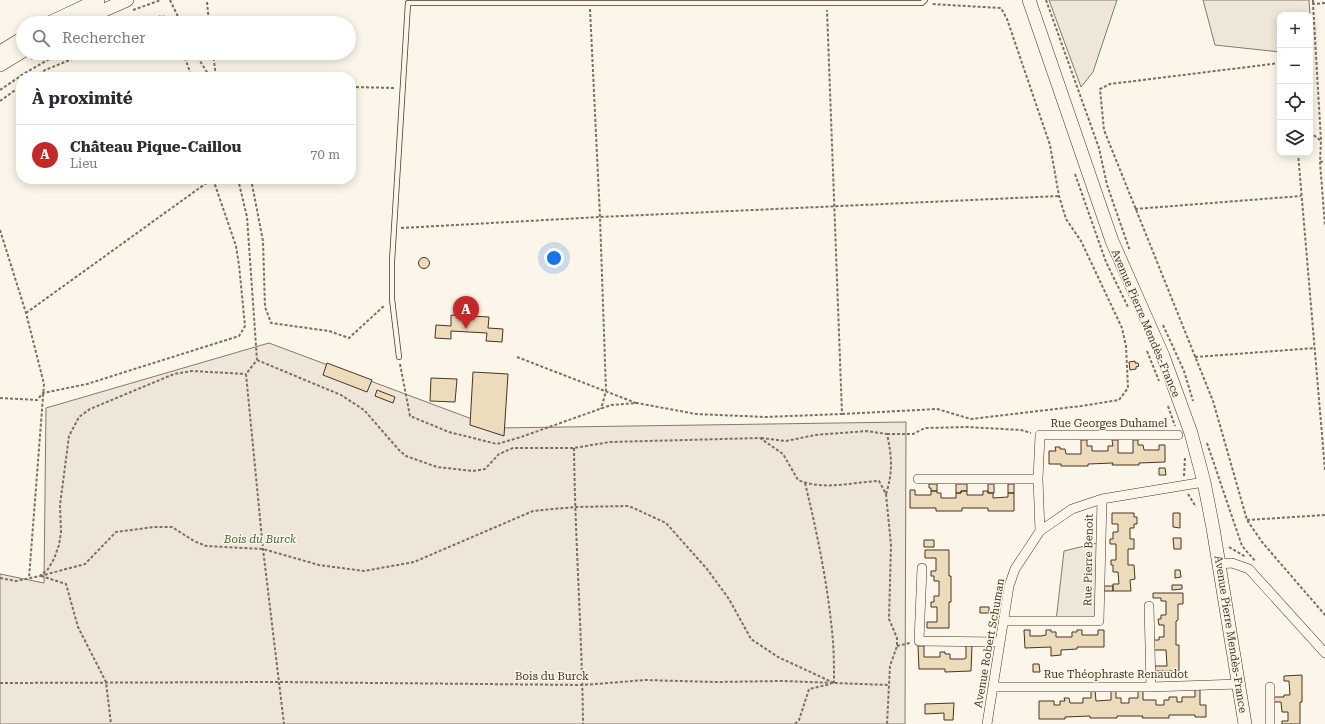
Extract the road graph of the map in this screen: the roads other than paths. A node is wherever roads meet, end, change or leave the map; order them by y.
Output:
1 (98, 0) edge
2 (127, 0) edge
3 (1030, 0) edge
4 (923, 2) edge
5 (64, 16) edge
6 (91, 16) edge
7 (16, 42) edge
8 (0, 52) edge
9 (16, 55) edge
10 (0, 65) edge
11 (399, 357) road end
12 (1178, 436) dead end
13 (918, 479) dead end
14 (1038, 479) junction
15 (1204, 482) junction
16 (1102, 499) junction
17 (1040, 531) junction
18 (1219, 564) junction
19 (922, 568) dead end
20 (1149, 606) dead end
21 (1003, 621) junction
22 (1000, 642) junction
23 (1325, 653) edge
24 (1239, 684) junction
25 (993, 687) junction
26 (1151, 687) junction
27 (1270, 687) dead end
28 (987, 724) edge
29 (1245, 724) edge
30 (1270, 724) edge

1 - 5 main road
2 - 6 main road
3 - 15 main road, Avenue Pierre Mendès-France
4 - 11 lane
7 - 8 main road
9 - 10 main road
12 - 14 street, Rue Georges Duhamel
13 - 14 street
14 - 17 street, Rue Georges Duhamel
15 - 16 street, Avenue Robert Schuman
15 - 18 main road, Avenue Pierre Mendès-France
16 - 17 street, Avenue Robert Schuman
16 - 21 street, Rue Pierre Benoit
17 - 21 street, Avenue Robert Schuman
18 - 23 street
18 - 24 main road, Avenue Pierre Mendès-France
19 - 22 street
20 - 26 street
21 - 22 street, Avenue Robert Schuman
22 - 25 street, Avenue Robert Schuman
24 - 26 street, Rue Théophraste Renaudot
24 - 29 main road, Avenue Pierre Mendès-France
25 - 26 street, Rue Théophraste Renaudot
25 - 28 street, Avenue Robert Schuman
27 - 30 street

